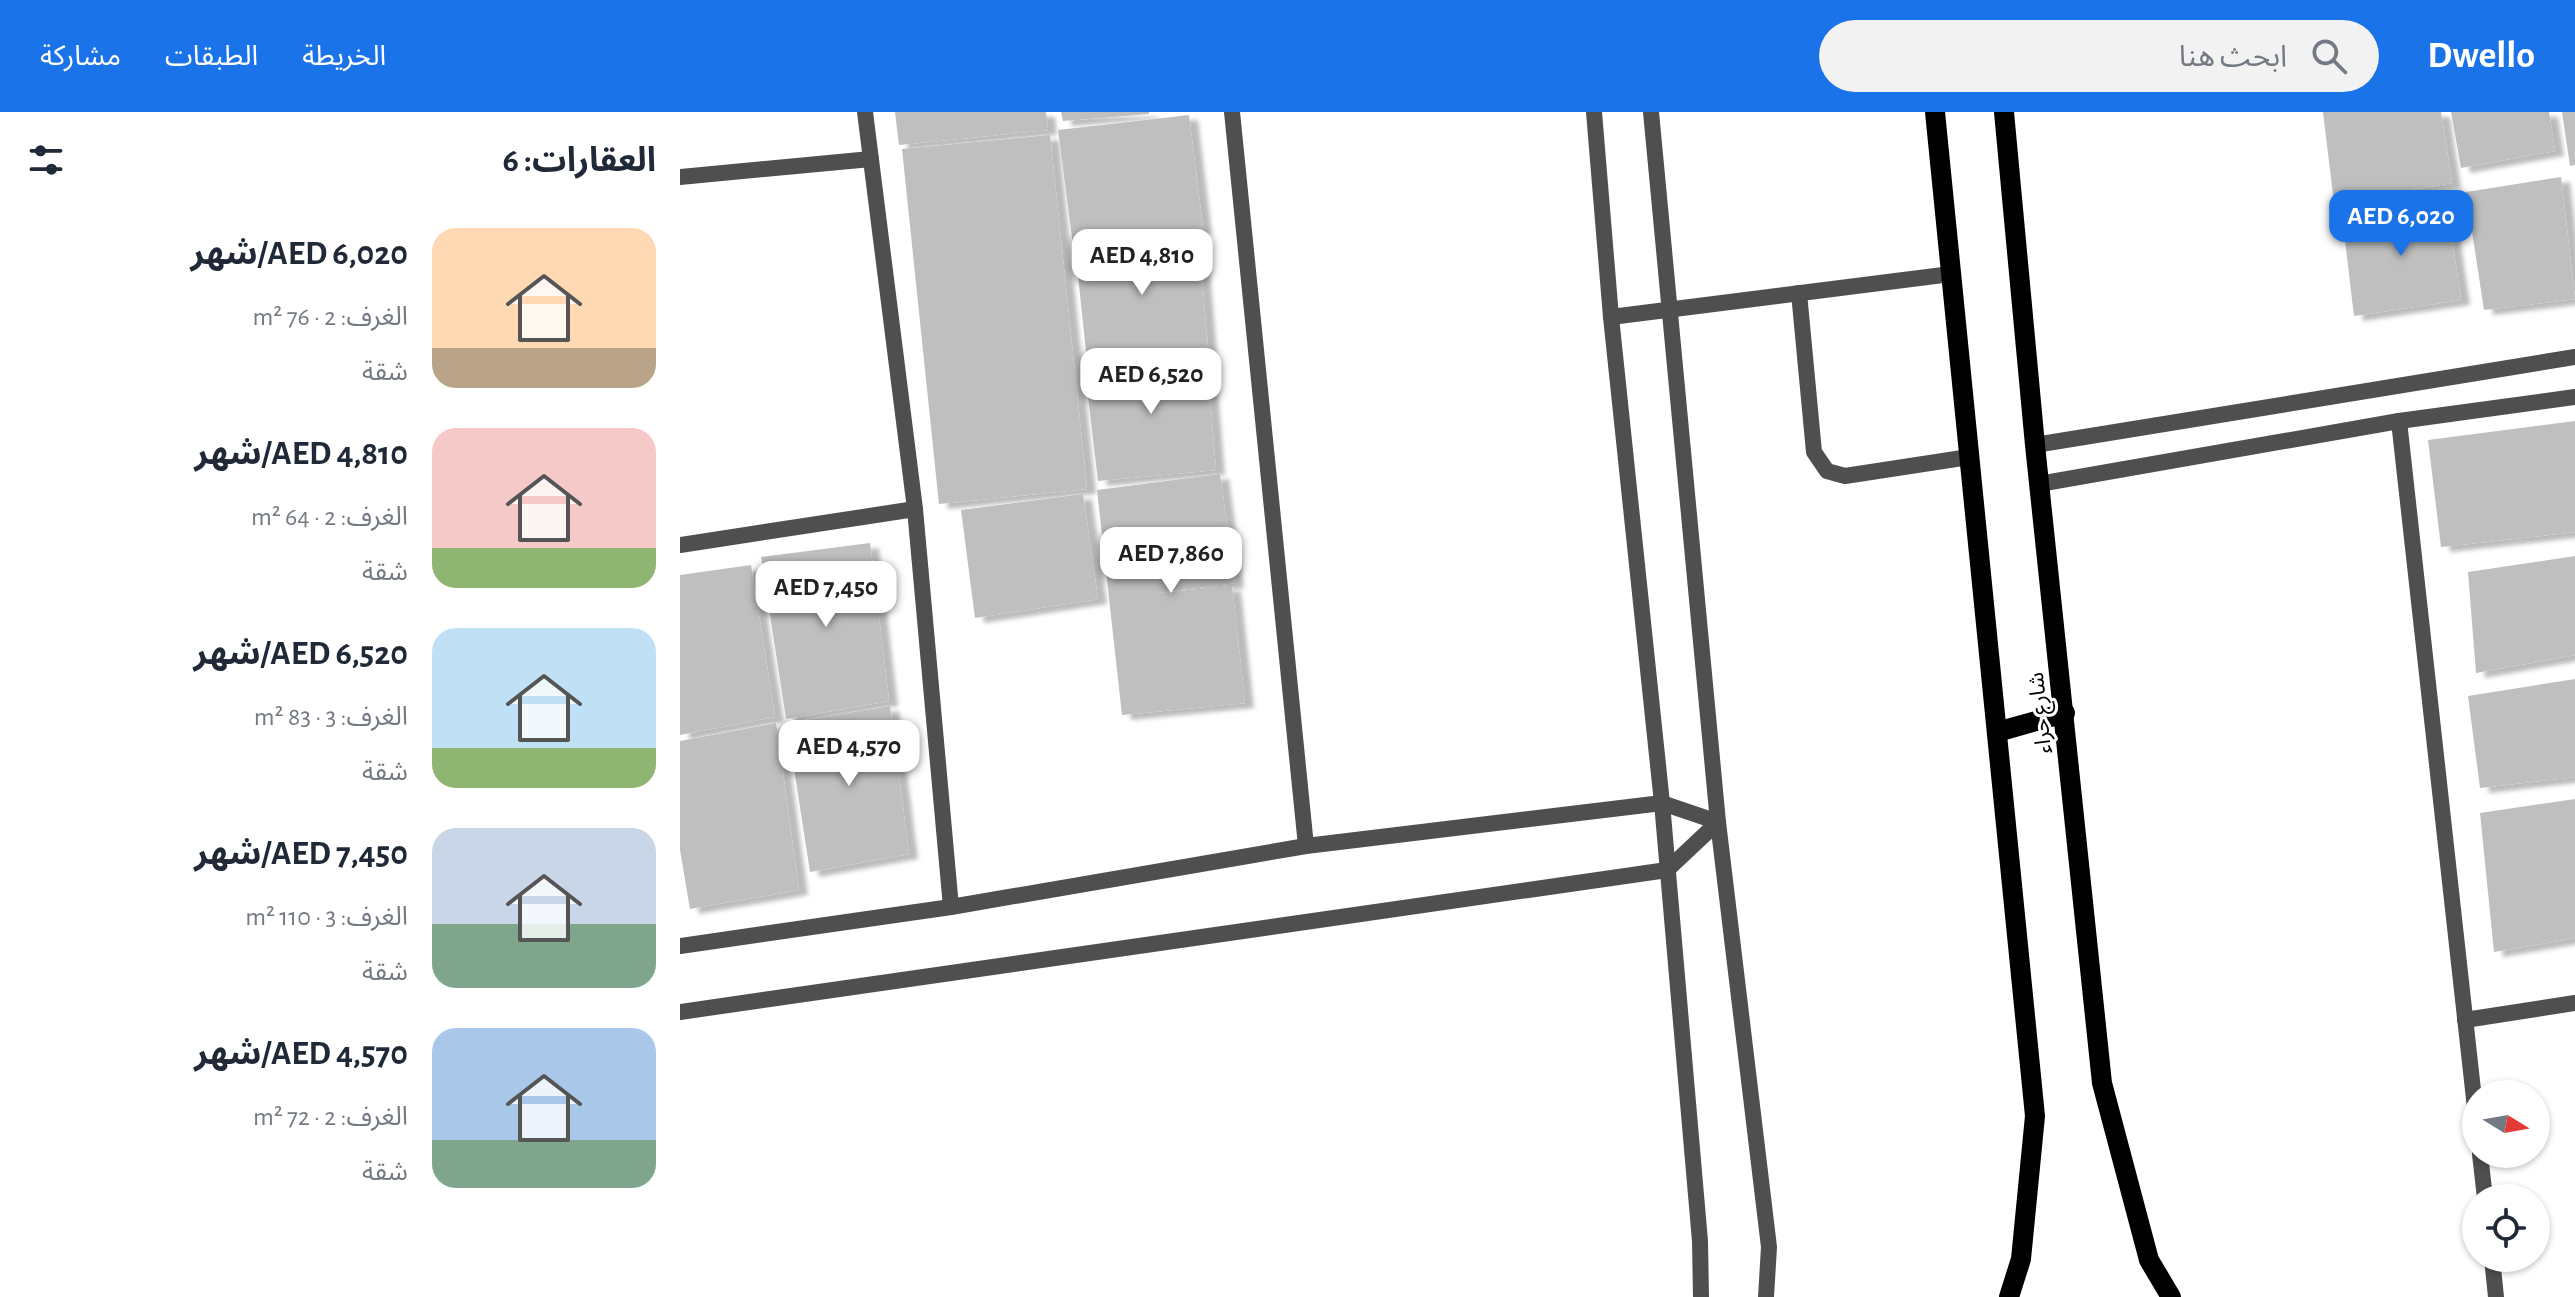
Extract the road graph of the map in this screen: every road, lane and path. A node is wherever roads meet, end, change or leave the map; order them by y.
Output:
1 (865, 112) edge
2 (1232, 112) edge
3 (1594, 112) edge
4 (1651, 112) edge
5 (1935, 112) edge
6 (2004, 112) edge
7 (871, 159) junction
8 (680, 177) edge
9 (1951, 274) junction
10 (1799, 293) junction
11 (1668, 310) junction
12 (1611, 317) junction
13 (2575, 357) edge
14 (2575, 397) edge
15 (2399, 421) junction
16 (2035, 445) junction
17 (1969, 457) junction
18 (2039, 484) junction
19 (915, 509) junction
20 (680, 545) edge
21 (2065, 713) junction
22 (1997, 732) junction
23 (1662, 803) junction
24 (1718, 822) junction
25 (1306, 846) junction
26 (1667, 870) junction
27 (951, 907) junction
28 (680, 946) edge
29 (2575, 1003) edge
30 (680, 1012) edge
31 (2465, 1020) junction
32 (2472, 1080) edge
33 (2493, 1272) edge
34 (1701, 1297) edge
35 (1766, 1297) edge
36 (2009, 1297) edge
37 (2171, 1297) edge
38 (2496, 1297) edge

1 - 7 street
2 - 25 street
3 - 12 street
4 - 11 street
5 - 9 main road, شارع حراء
6 - 16 main road, شارع حراء
7 - 8 street
7 - 19 street
9 - 10 street
9 - 17 main road, شارع حراء
10 - 11 street
10 - 17 street
11 - 12 street
11 - 24 street
12 - 23 street
13 - 16 street
14 - 15 street
15 - 18 street
15 - 31 street
16 - 18 main road, شارع حراء
17 - 22 main road, شارع حراء
18 - 21 main road, شارع حراء
19 - 20 street
19 - 27 street
21 - 22 main road
21 - 37 main road, شارع حراء
22 - 36 main road, شارع حراء
23 - 24 street
23 - 25 street
23 - 26 street
24 - 26 street
24 - 35 street
25 - 27 street
26 - 30 street
26 - 34 street
27 - 28 street
29 - 31 street
31 - 32 street
33 - 38 street

